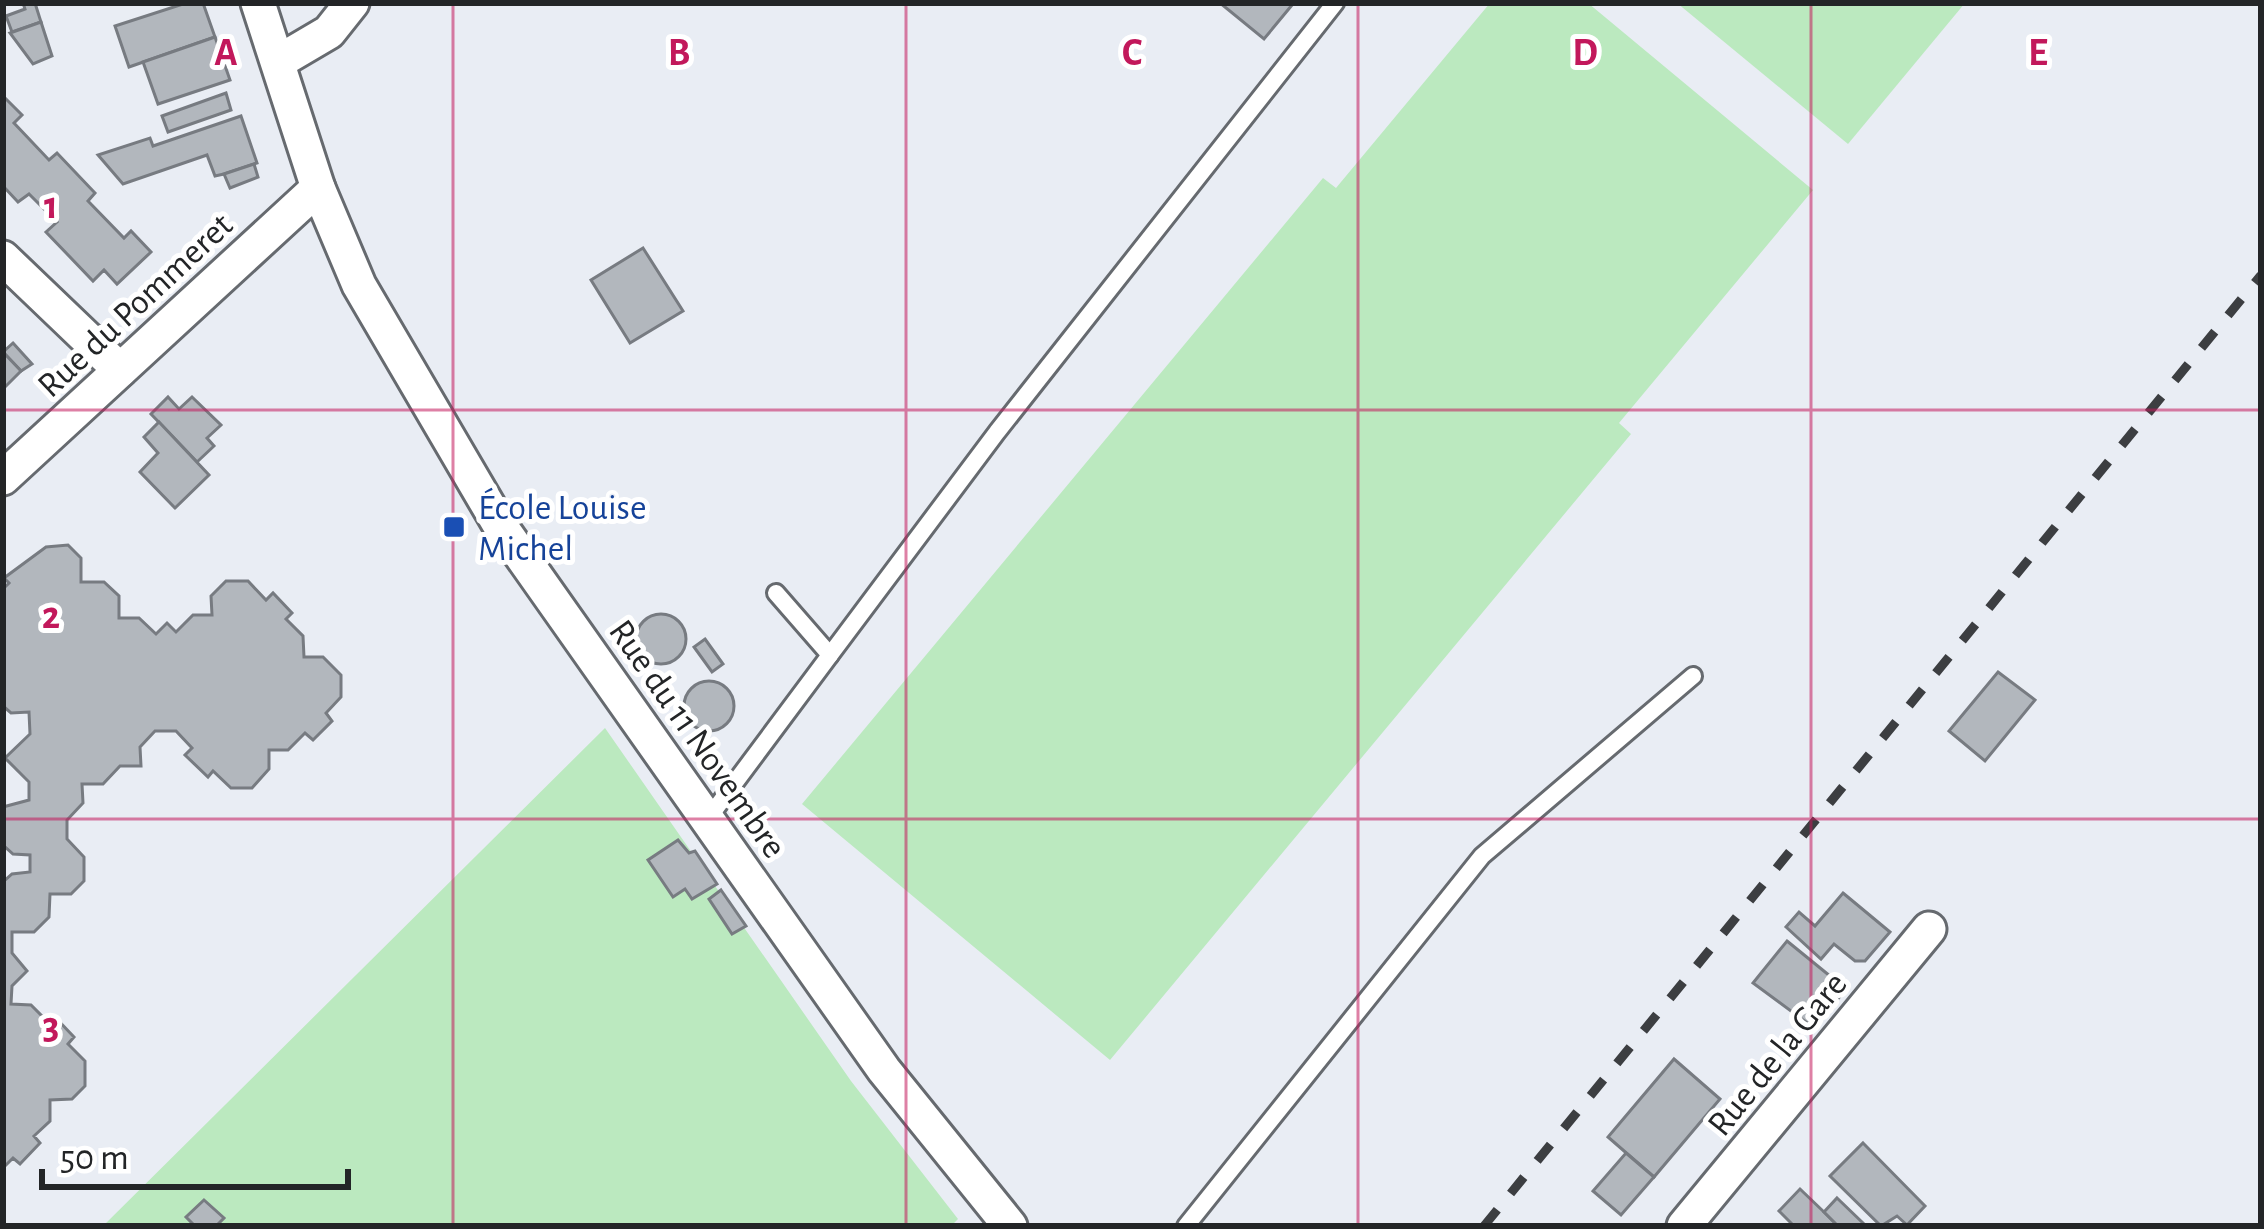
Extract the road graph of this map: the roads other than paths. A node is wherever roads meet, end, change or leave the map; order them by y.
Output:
1 (258, 3) edge
2 (352, 3) edge
3 (1335, 3) edge
4 (278, 62) junction
5 (318, 188) junction
6 (3, 258) edge
7 (120, 370) junction
8 (3, 478) edge
9 (776, 593) dead end
10 (830, 655) junction
11 (1693, 676) dead end
12 (707, 820) junction
13 (1929, 929) dead end
14 (998, 1222) edge
15 (1186, 1226) edge
16 (1684, 1226) edge

1 - 4 street, Rue du 11 Novembre
2 - 4 street
3 - 10 lane
4 - 5 street, Rue du 11 Novembre
5 - 7 street, Rue du Pommeret
5 - 12 street, Rue du 11 Novembre
6 - 7 street
7 - 8 street, Rue du Pommeret
9 - 10 lane
10 - 12 lane
11 - 15 lane
12 - 14 street, Rue du 11 Novembre
13 - 16 street, Rue de la Gare

